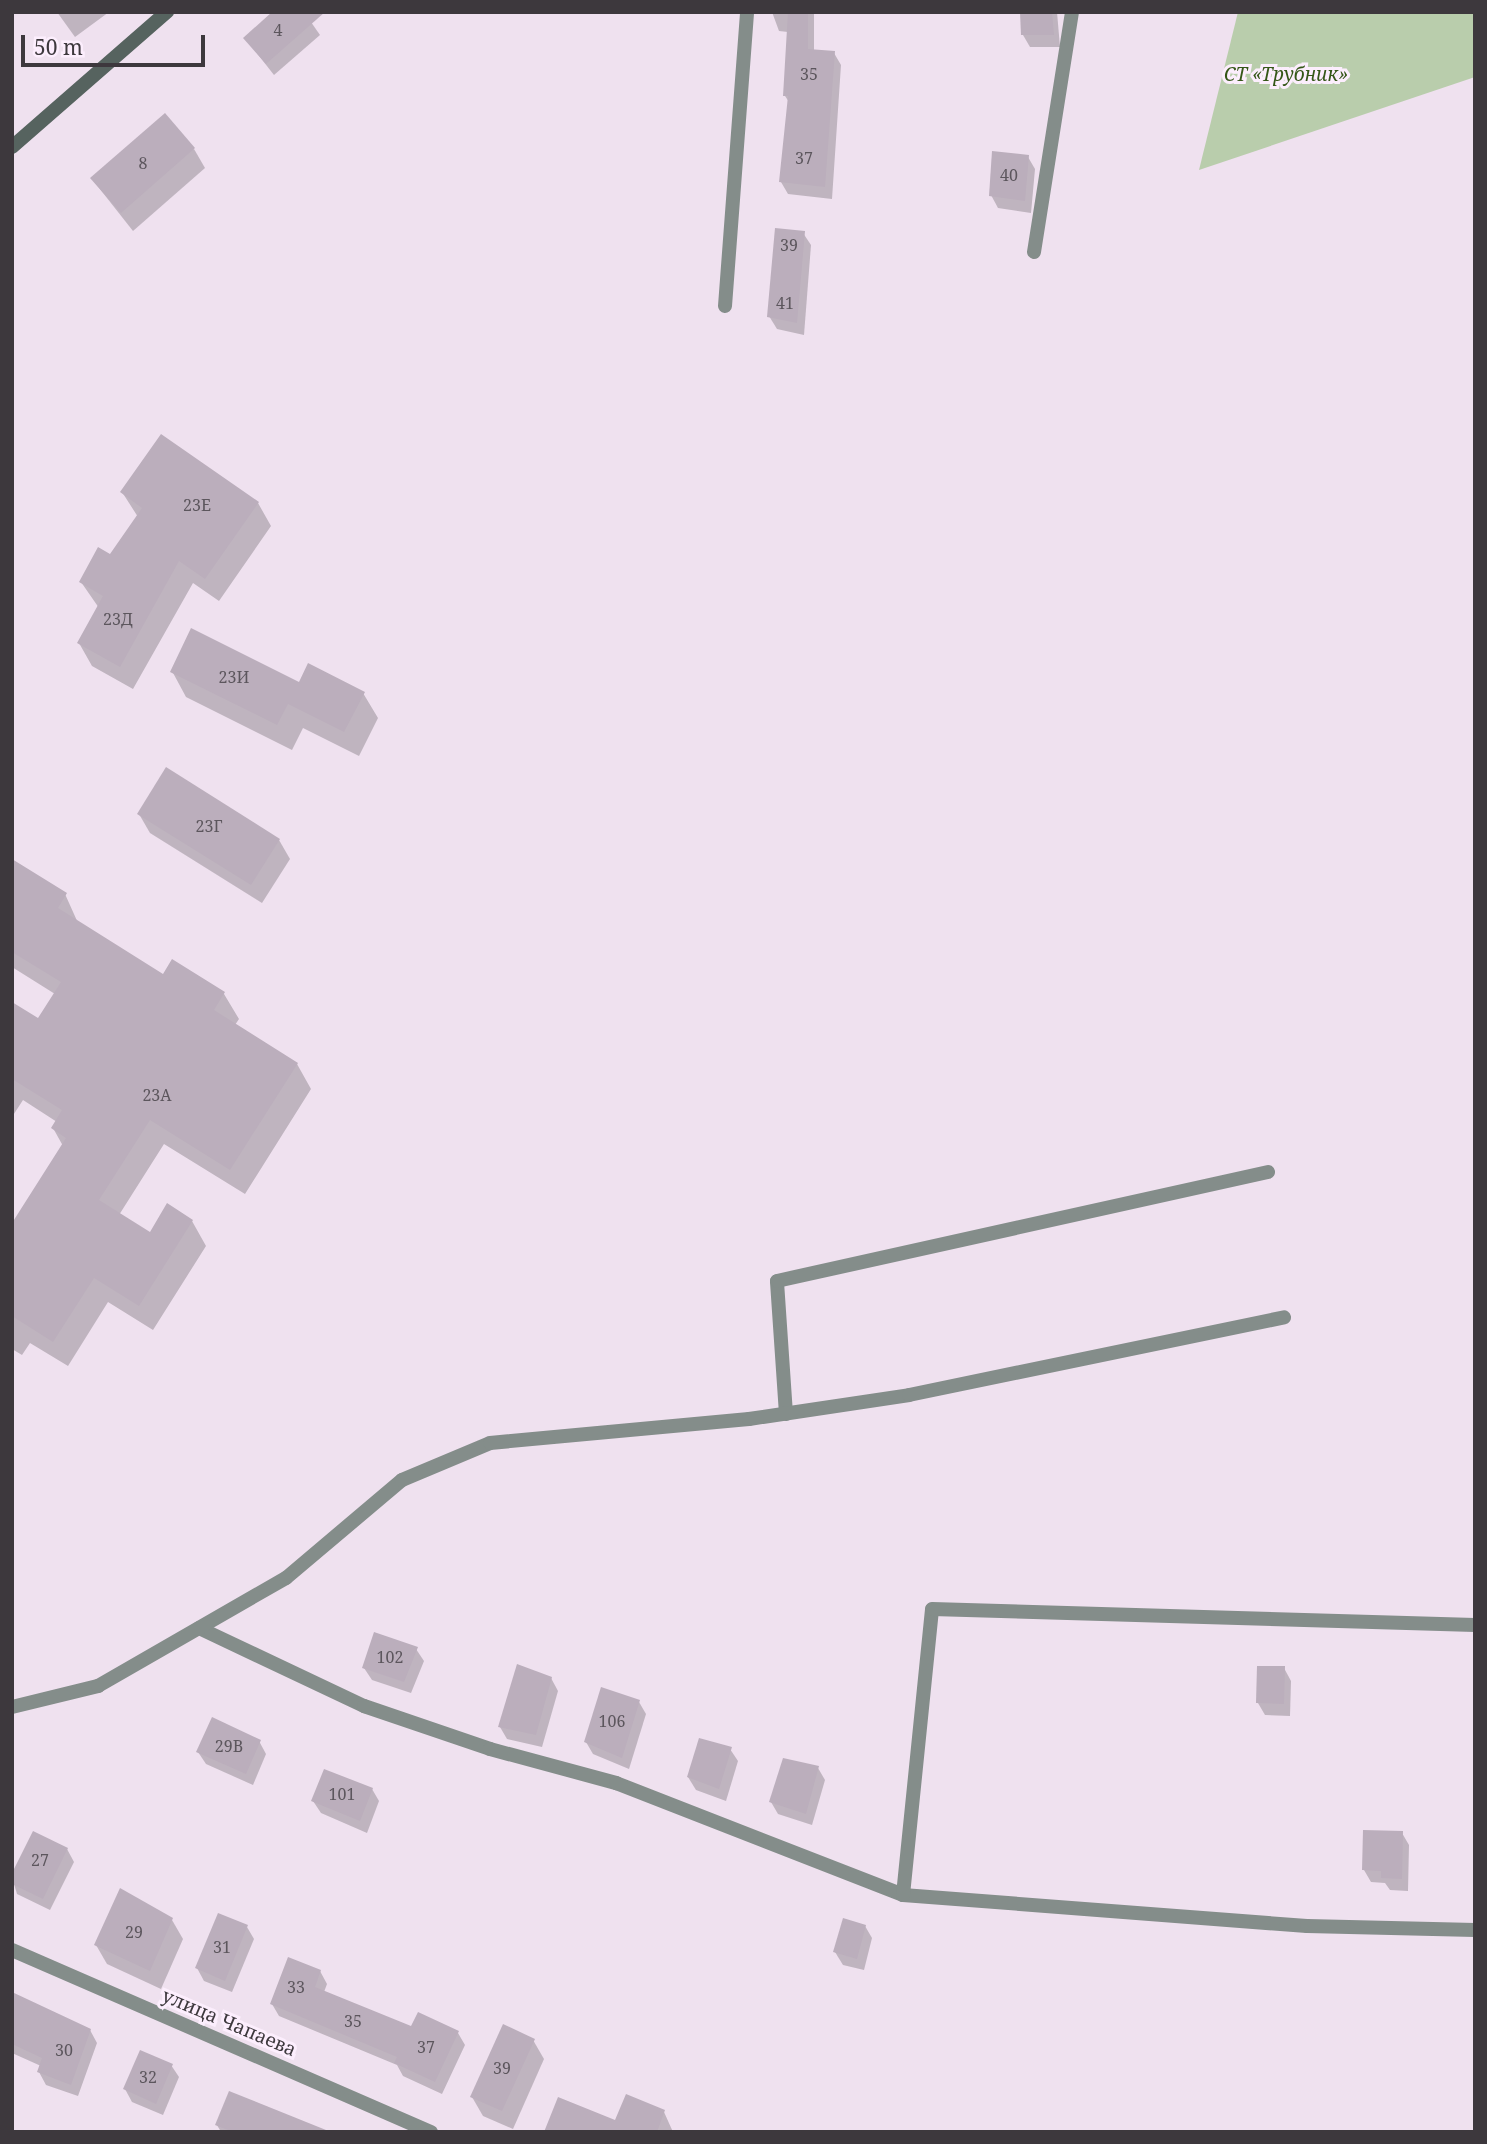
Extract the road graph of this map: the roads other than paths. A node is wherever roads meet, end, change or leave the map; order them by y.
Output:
1 (167, 12) edge
2 (747, 12) edge
3 (1072, 12) edge
4 (12, 147) edge
5 (1034, 252) dead end
6 (725, 306) dead end
7 (1268, 1172) dead end
8 (1284, 1317) dead end
9 (786, 1414) junction
10 (1475, 1625) edge
11 (199, 1628) junction
12 (12, 1707) edge
13 (903, 1895) junction
14 (1475, 1930) edge
15 (12, 1950) edge
16 (431, 2132) edge

1 - 4 street
2 - 6 street
3 - 5 street
7 - 9 street
8 - 9 street
9 - 11 street
10 - 13 street
11 - 12 street
11 - 13 street
13 - 14 street
15 - 16 street, улица Чапаева

